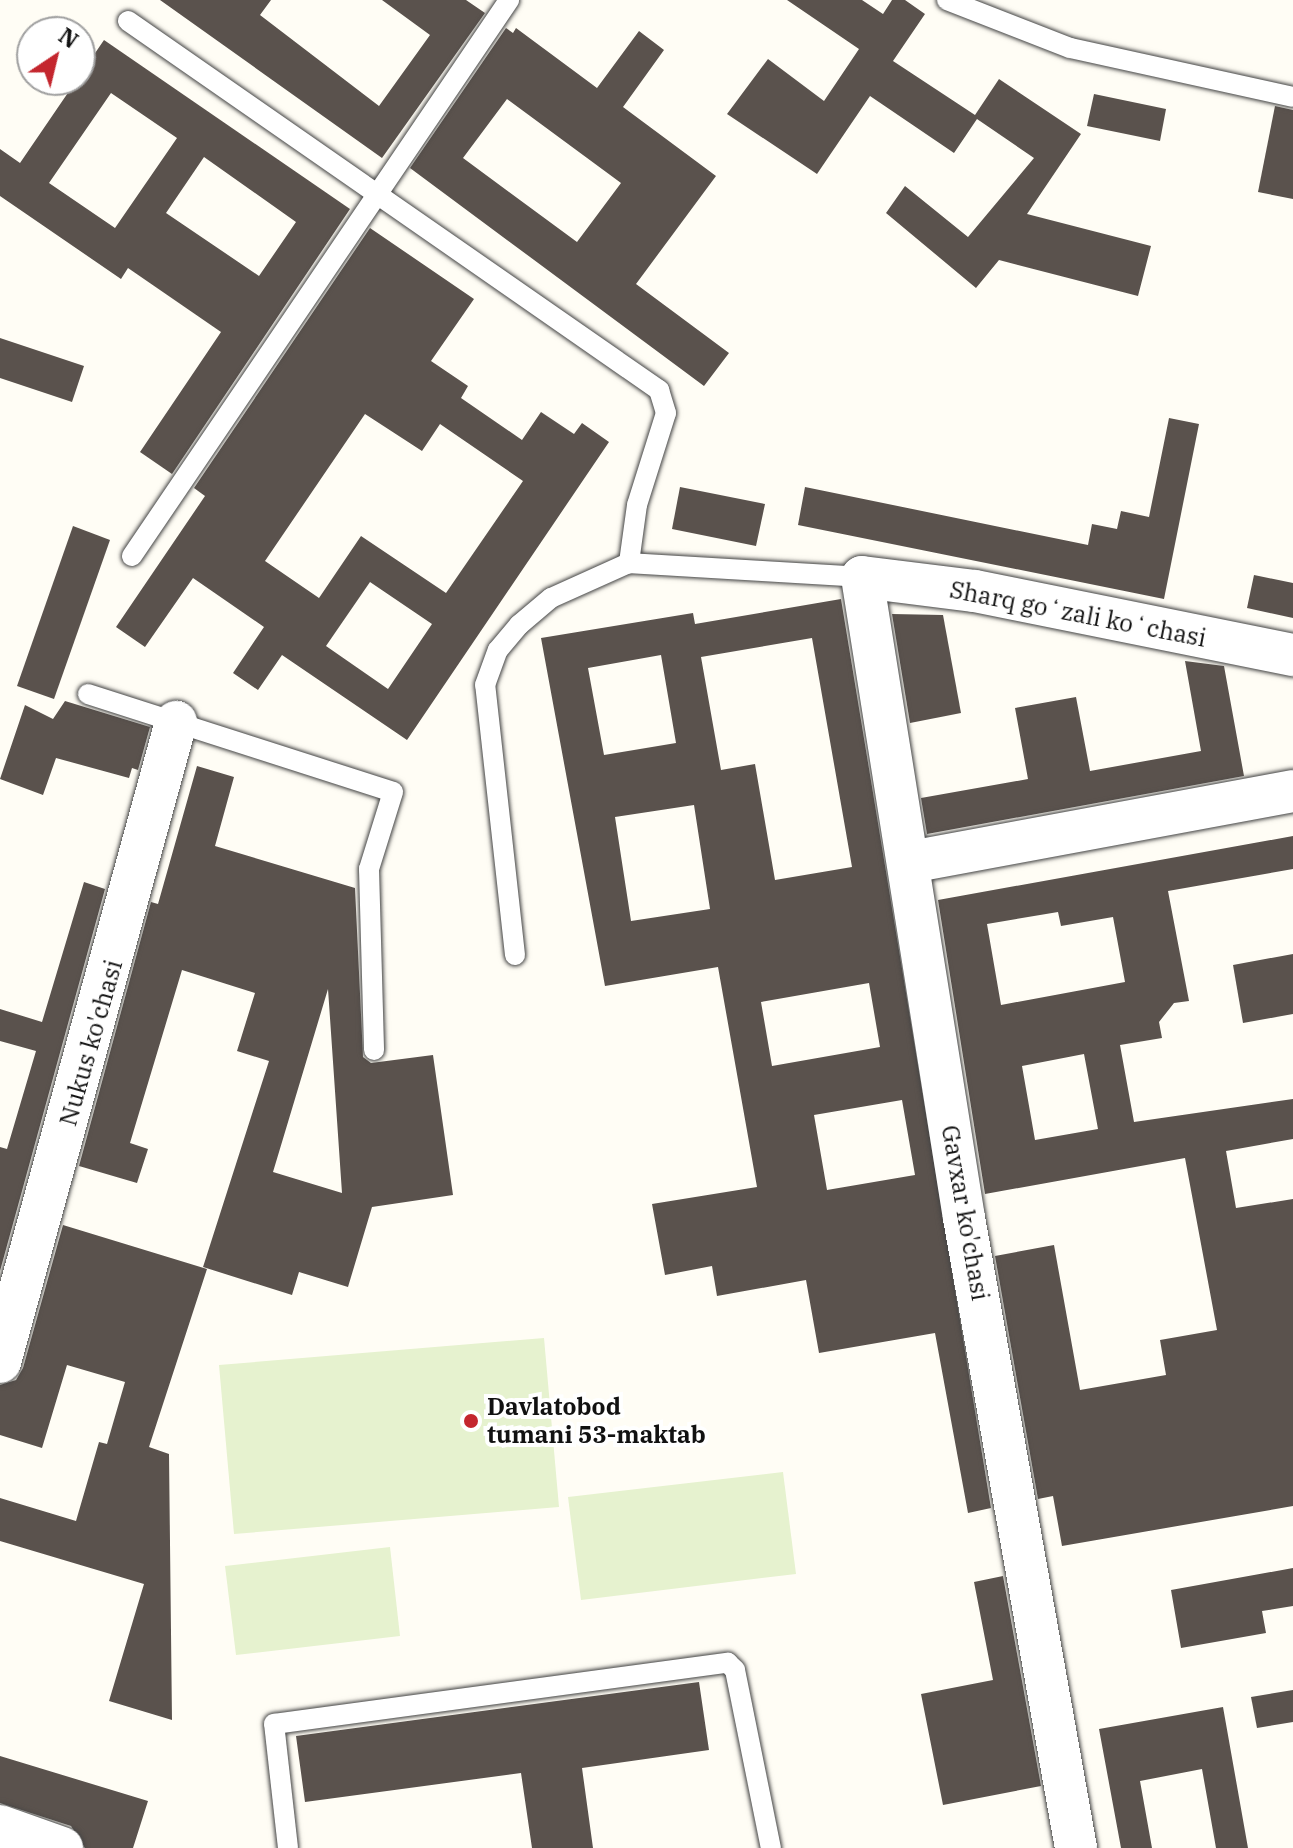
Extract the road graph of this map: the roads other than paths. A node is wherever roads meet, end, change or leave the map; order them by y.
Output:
1 (509, 0) edge
2 (947, 0) edge
3 (128, 21) dead end
4 (1293, 97) edge
5 (379, 196) junction
6 (132, 556) dead end
7 (629, 563) junction
8 (862, 577) junction
9 (1293, 655) edge
10 (88, 694) dead end
11 (176, 722) junction
12 (1293, 791) edge
13 (910, 862) junction
14 (515, 955) dead end
15 (374, 1050) dead end
16 (0, 1362) edge
17 (0, 1826) edge
18 (62, 1848) edge
19 (288, 1848) edge
20 (771, 1848) edge
21 (1076, 1848) edge

1 - 5 lane
2 - 4 lane
3 - 5 lane
5 - 6 lane
5 - 7 lane
7 - 8 lane
7 - 14 lane
8 - 9 street, Sharq goʻzali koʻchasi
8 - 13 street, Gavxar ko'chasi
10 - 11 lane
11 - 15 lane
11 - 16 street, Nukus ko'chasi
12 - 13 street
13 - 21 street, Gavxar ko'chasi
17 - 18 street
19 - 20 lane

